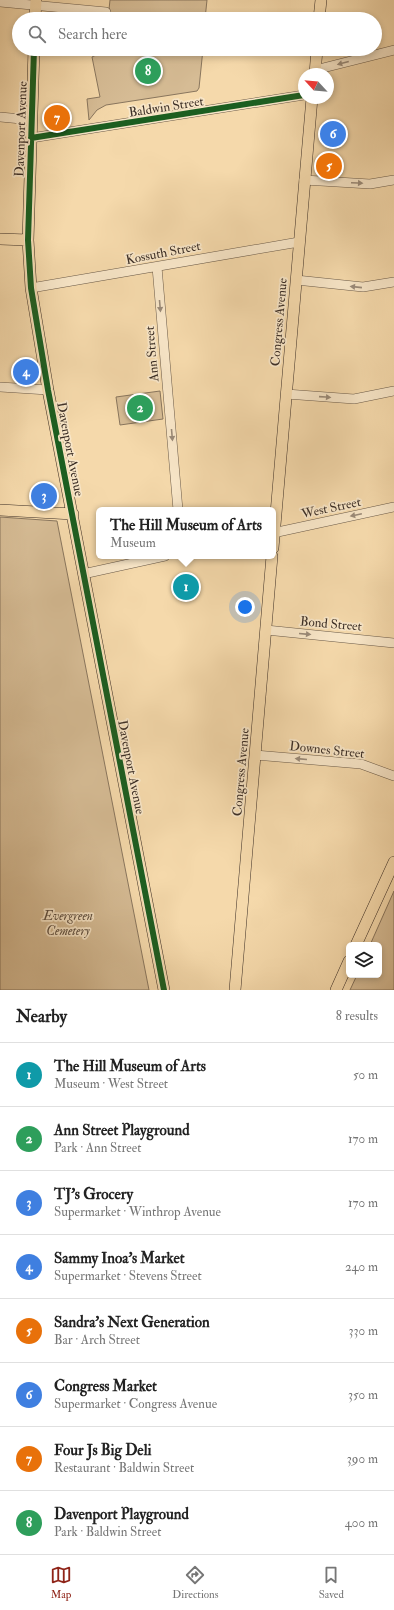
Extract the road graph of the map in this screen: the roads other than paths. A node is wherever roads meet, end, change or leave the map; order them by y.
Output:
1 (321, 0) edge
2 (0, 2) edge
3 (36, 2) edge
4 (35, 12) edge
5 (106, 12) dead end
6 (320, 12) edge
7 (394, 50) edge
8 (382, 53) edge
9 (34, 56) edge
10 (316, 56) edge
11 (372, 56) edge
12 (315, 68) edge
13 (329, 68) edge
14 (298, 96) edge
15 (311, 104) edge
16 (0, 117) edge
17 (32, 120) junction
18 (31, 138) junction
19 (304, 180) junction
20 (394, 180) edge
21 (0, 239) edge
22 (28, 240) junction
23 (299, 242) junction
24 (157, 267) junction
25 (296, 280) junction
26 (394, 282) edge
27 (31, 288) junction
28 (0, 387) edge
29 (48, 390) junction
30 (394, 391) edge
31 (286, 394) junction
32 (394, 506) edge
33 (178, 507) edge
34 (0, 510) edge
35 (276, 510) edge
36 (72, 514) junction
37 (276, 533) edge
38 (151, 559) edge
39 (272, 559) edge
40 (83, 574) junction
41 (266, 630) junction
42 (394, 642) edge
43 (255, 756) junction
44 (394, 776) edge
45 (394, 862) edge
46 (357, 942) edge
47 (346, 968) edge
48 (164, 990) edge
49 (234, 990) edge
50 (336, 990) edge

1 - 6 main road
2 - 3 street
3 - 4 main road
3 - 5 street
7 -> 8 street
9 - 17 main road, Davenport Avenue
10 - 12 main road
11 -> 13 street
14 - 18 street, Baldwin Street
15 - 19 main road, Congress Avenue
16 - 17 street
17 - 18 main road, Davenport Avenue
18 - 22 main road, Davenport Avenue
19 -> 20 street
19 - 23 main road, Congress Avenue
21 - 22 main road
22 - 27 main road, Davenport Avenue
23 - 24 street, Kossuth Street
23 - 25 main road, Congress Avenue
24 - 27 street, Kossuth Street
24 -> 33 street, Ann Street
26 -> 25 street
25 - 31 main road, Congress Avenue
27 - 29 main road, Davenport Avenue
28 - 29 street
29 - 36 main road, Davenport Avenue
31 -> 30 street
31 - 35 main road, Congress Avenue
32 -> 37 street, West Street
34 - 36 main road
36 - 40 main road, Davenport Avenue
38 - 40 street
39 - 41 main road, Congress Avenue
40 - 48 main road, Davenport Avenue
41 -> 42 street, Bond Street
41 - 43 main road, Congress Avenue
44 -> 43 street, Downes Street
43 - 49 main road, Congress Avenue
45 - 46 main road
47 - 50 main road

